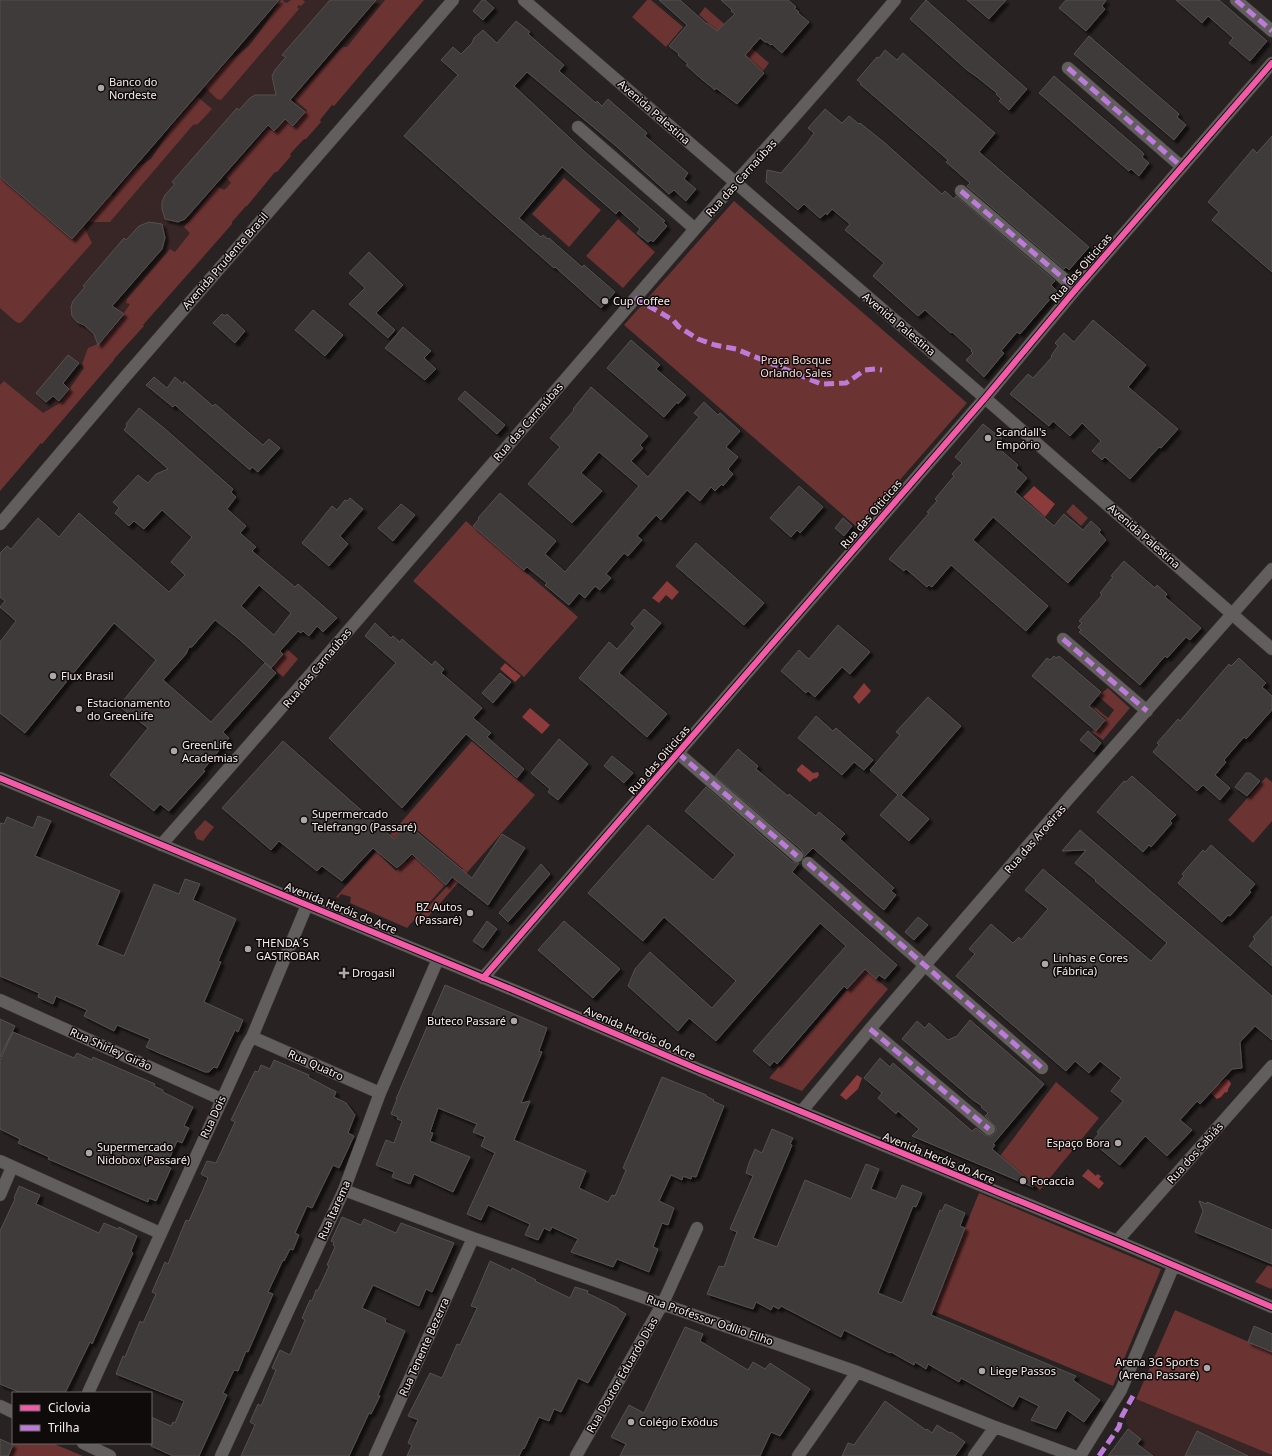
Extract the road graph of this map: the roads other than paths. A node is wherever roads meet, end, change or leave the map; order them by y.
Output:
1 (453, 0) edge
2 (524, 0) edge
3 (896, 0) edge
4 (1236, 0) edge
5 (1272, 31) edge
6 (1272, 64) edge
7 (1068, 68) dead end
8 (578, 126) dead end
9 (1182, 167) junction
10 (736, 183) junction
11 (961, 191) dead end
12 (695, 230) junction
13 (1076, 289) junction
14 (985, 398) junction
15 (0, 524) edge
16 (1272, 569) edge
17 (1232, 614) junction
18 (1063, 639) dead end
19 (1272, 649) edge
20 (1147, 711) junction
21 (678, 752) junction
22 (0, 778) edge
23 (162, 845) junction
24 (797, 856) dead end
25 (808, 863) dead end
26 (307, 905) junction
27 (438, 959) junction
28 (925, 966) junction
29 (483, 978) junction
30 (0, 1000) edge
31 (870, 1029) junction
32 (252, 1037) junction
33 (1272, 1066) edge
34 (1042, 1068) dead end
35 (380, 1092) junction
36 (221, 1099) junction
37 (801, 1112) junction
38 (989, 1129) dead end
39 (0, 1161) edge
40 (12, 1167) junction
41 (344, 1190) junction
42 (0, 1195) edge
43 (697, 1228) dead end
44 (160, 1233) junction
45 (473, 1238) junction
46 (1117, 1241) junction
47 (1174, 1265) junction
48 (663, 1303) junction
49 (1272, 1307) edge
50 (858, 1372) junction
51 (88, 1392) edge
52 (0, 1406) edge
53 (12, 1412) edge
54 (994, 1427) junction
55 (84, 1444) edge
56 (110, 1456) edge
57 (221, 1456) edge
58 (375, 1456) edge
59 (576, 1456) edge
60 (798, 1456) edge
61 (974, 1456) edge
62 (1074, 1456) edge
63 (1080, 1456) edge

1 - 15 street, Avenida Prudente Brasil
2 - 10 street, Avenida Palestina
3 - 10 street, Rua das Carnaúbas
4 - 5 street
6 - 9 street, Rua das Oiticicas
7 - 9 street
8 - 12 street
9 - 13 street, Rua das Oiticicas
10 - 12 street, Rua das Carnaúbas
10 - 14 street, Avenida Palestina
11 - 13 street
12 - 23 street, Rua das Carnaúbas
13 - 14 street, Rua das Oiticicas
14 - 17 street, Avenida Palestina
14 - 21 street, Rua das Oiticicas
16 - 17 street, Rua das Aroeiras
17 - 19 street, Avenida Palestina
17 - 20 street, Rua das Aroeiras
18 - 20 street
20 - 28 street, Rua das Aroeiras
21 - 24 street
21 - 29 street, Rua das Oiticicas
22 - 23 street, Avenida Heróis do Acre
23 - 26 street, Avenida Heróis do Acre
25 - 28 street
26 - 27 street, Avenida Heróis do Acre
26 - 32 street, Rua Dois
27 - 29 street, Avenida Heróis do Acre
27 - 35 street, Rua Itarema
28 - 31 street, Rua das Aroeiras
28 - 34 street
29 - 37 street, Avenida Heróis do Acre
30 - 36 street, Rua Shirley Girão
31 - 37 street, Rua das Aroeiras
31 - 38 street
32 - 35 street, Rua Quatro
32 - 36 street, Rua Dois
33 - 46 street, Rua dos Sabiás
35 - 41 street, Rua Itarema
36 - 44 street, Rua Dois
37 - 46 street, Avenida Heróis do Acre
39 - 40 street
40 - 42 street
40 - 44 street
41 - 45 street, Rua Professor Odílio Filho
41 - 57 street, Rua Itarema
43 - 48 street, Rua Doutor Eduardo Dias
44 - 51 street, Rua Dois
45 - 48 street, Rua Professor Odílio Filho
45 - 58 street, Rua Tenente Bezerra
46 - 47 street, Avenida Heróis do Acre
47 - 49 street, Avenida Heróis do Acre
47 - 63 street
48 - 50 street, Rua Professor Odílio Filho
48 - 59 street, Rua Doutor Eduardo Dias
50 - 54 street, Rua Professor Odílio Filho
50 - 60 street
52 - 53 street
54 - 61 street
54 - 62 street, Rua Professor Odílio Filho
55 - 56 street

